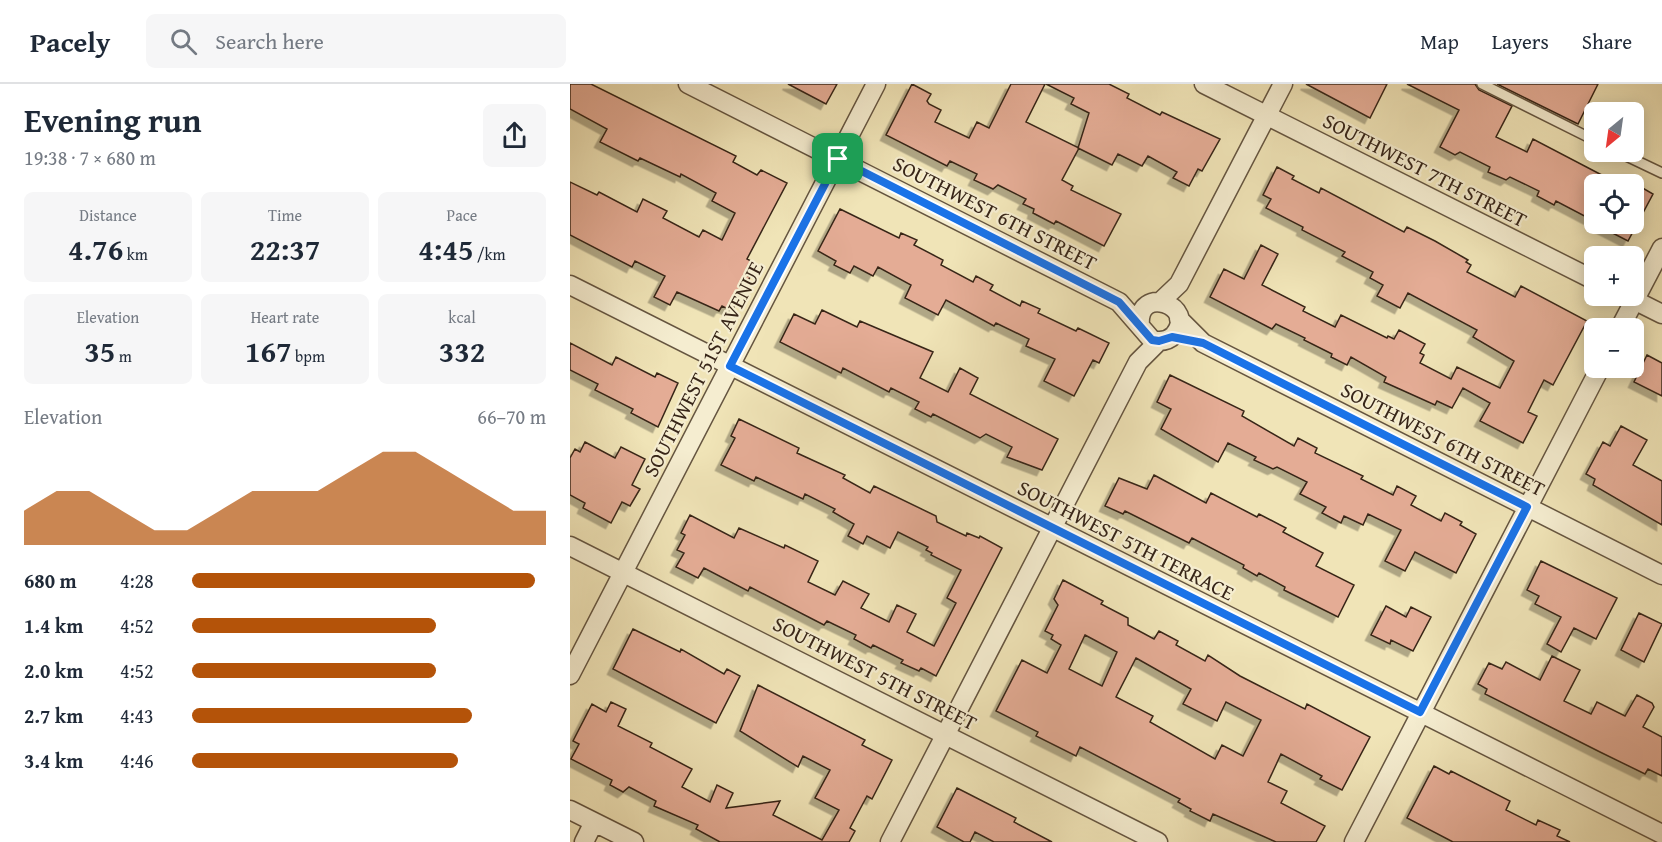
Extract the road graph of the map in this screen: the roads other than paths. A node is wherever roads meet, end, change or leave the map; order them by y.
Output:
1 (688, 84) edge
2 (876, 84) edge
3 (1204, 84) edge
4 (1283, 84) edge
5 (1482, 84) edge
6 (1267, 116) junction
7 (1584, 135) edge
8 (838, 159) junction
9 (1639, 162) edge
10 (1662, 173) edge
11 (1662, 248) edge
12 (1584, 275) edge
13 (1644, 276) edge
14 (1179, 284) junction
15 (570, 285) edge
16 (1119, 302) junction
17 (1154, 303) junction
18 (1644, 305) edge
19 (1662, 314) edge
20 (1178, 315) junction
21 (1141, 329) junction
22 (1165, 339) junction
23 (1203, 343) junction
24 (1138, 362) junction
25 (730, 366) junction
26 (1595, 378) edge
27 (1527, 507) junction
28 (1051, 527) junction
29 (570, 546) edge
30 (623, 572) junction
31 (1662, 575) edge
32 (570, 675) edge
33 (1420, 712) junction
34 (946, 734) junction
35 (570, 810) edge
36 (594, 822) junction
37 (1662, 834) edge
38 (584, 842) edge
39 (634, 842) edge
40 (890, 842) edge
41 (1158, 842) edge
42 (1354, 842) edge

1 - 8 street, SOUTHWEST 6TH STREET
2 - 8 street, SOUTHWEST 51ST AVENUE
3 - 6 street, SOUTHWEST 7TH STREET
4 - 6 street
5 - 7 lane
6 - 12 street, SOUTHWEST 7TH STREET
6 - 14 street
8 - 16 street, SOUTHWEST 6TH STREET
8 - 25 street, SOUTHWEST 51ST AVENUE
9 - 10 lane
11 - 13 street
14 - 17 street
14 - 20 street
15 - 25 street, SOUTHWEST 5TH TERRACE
16 - 17 street, SOUTHWEST 6TH STREET
16 - 21 street, SOUTHWEST 6TH STREET
17 - 20 street
17 - 21 street
18 - 19 street
20 - 22 street
20 - 23 street, SOUTHWEST 6TH STREET
21 - 22 street
21 - 24 street
22 - 23 street, SOUTHWEST 6TH STREET
22 - 24 street
23 - 27 street, SOUTHWEST 6TH STREET
24 - 28 street
25 - 28 street, SOUTHWEST 5TH TERRACE
25 - 30 street, SOUTHWEST 51ST AVENUE
26 - 27 street
27 - 31 street, SOUTHWEST 6TH STREET
27 - 33 street
28 - 33 street, SOUTHWEST 5TH TERRACE
28 - 34 street
29 - 30 street, SOUTHWEST 5TH STREET
30 - 32 street, SOUTHWEST 51ST AVENUE
30 - 34 street, SOUTHWEST 5TH STREET
33 - 37 street, SOUTHWEST 5TH TERRACE
33 - 42 street
34 - 40 street
34 - 41 street, SOUTHWEST 5TH STREET
35 - 36 street
36 - 38 street
36 - 39 street

